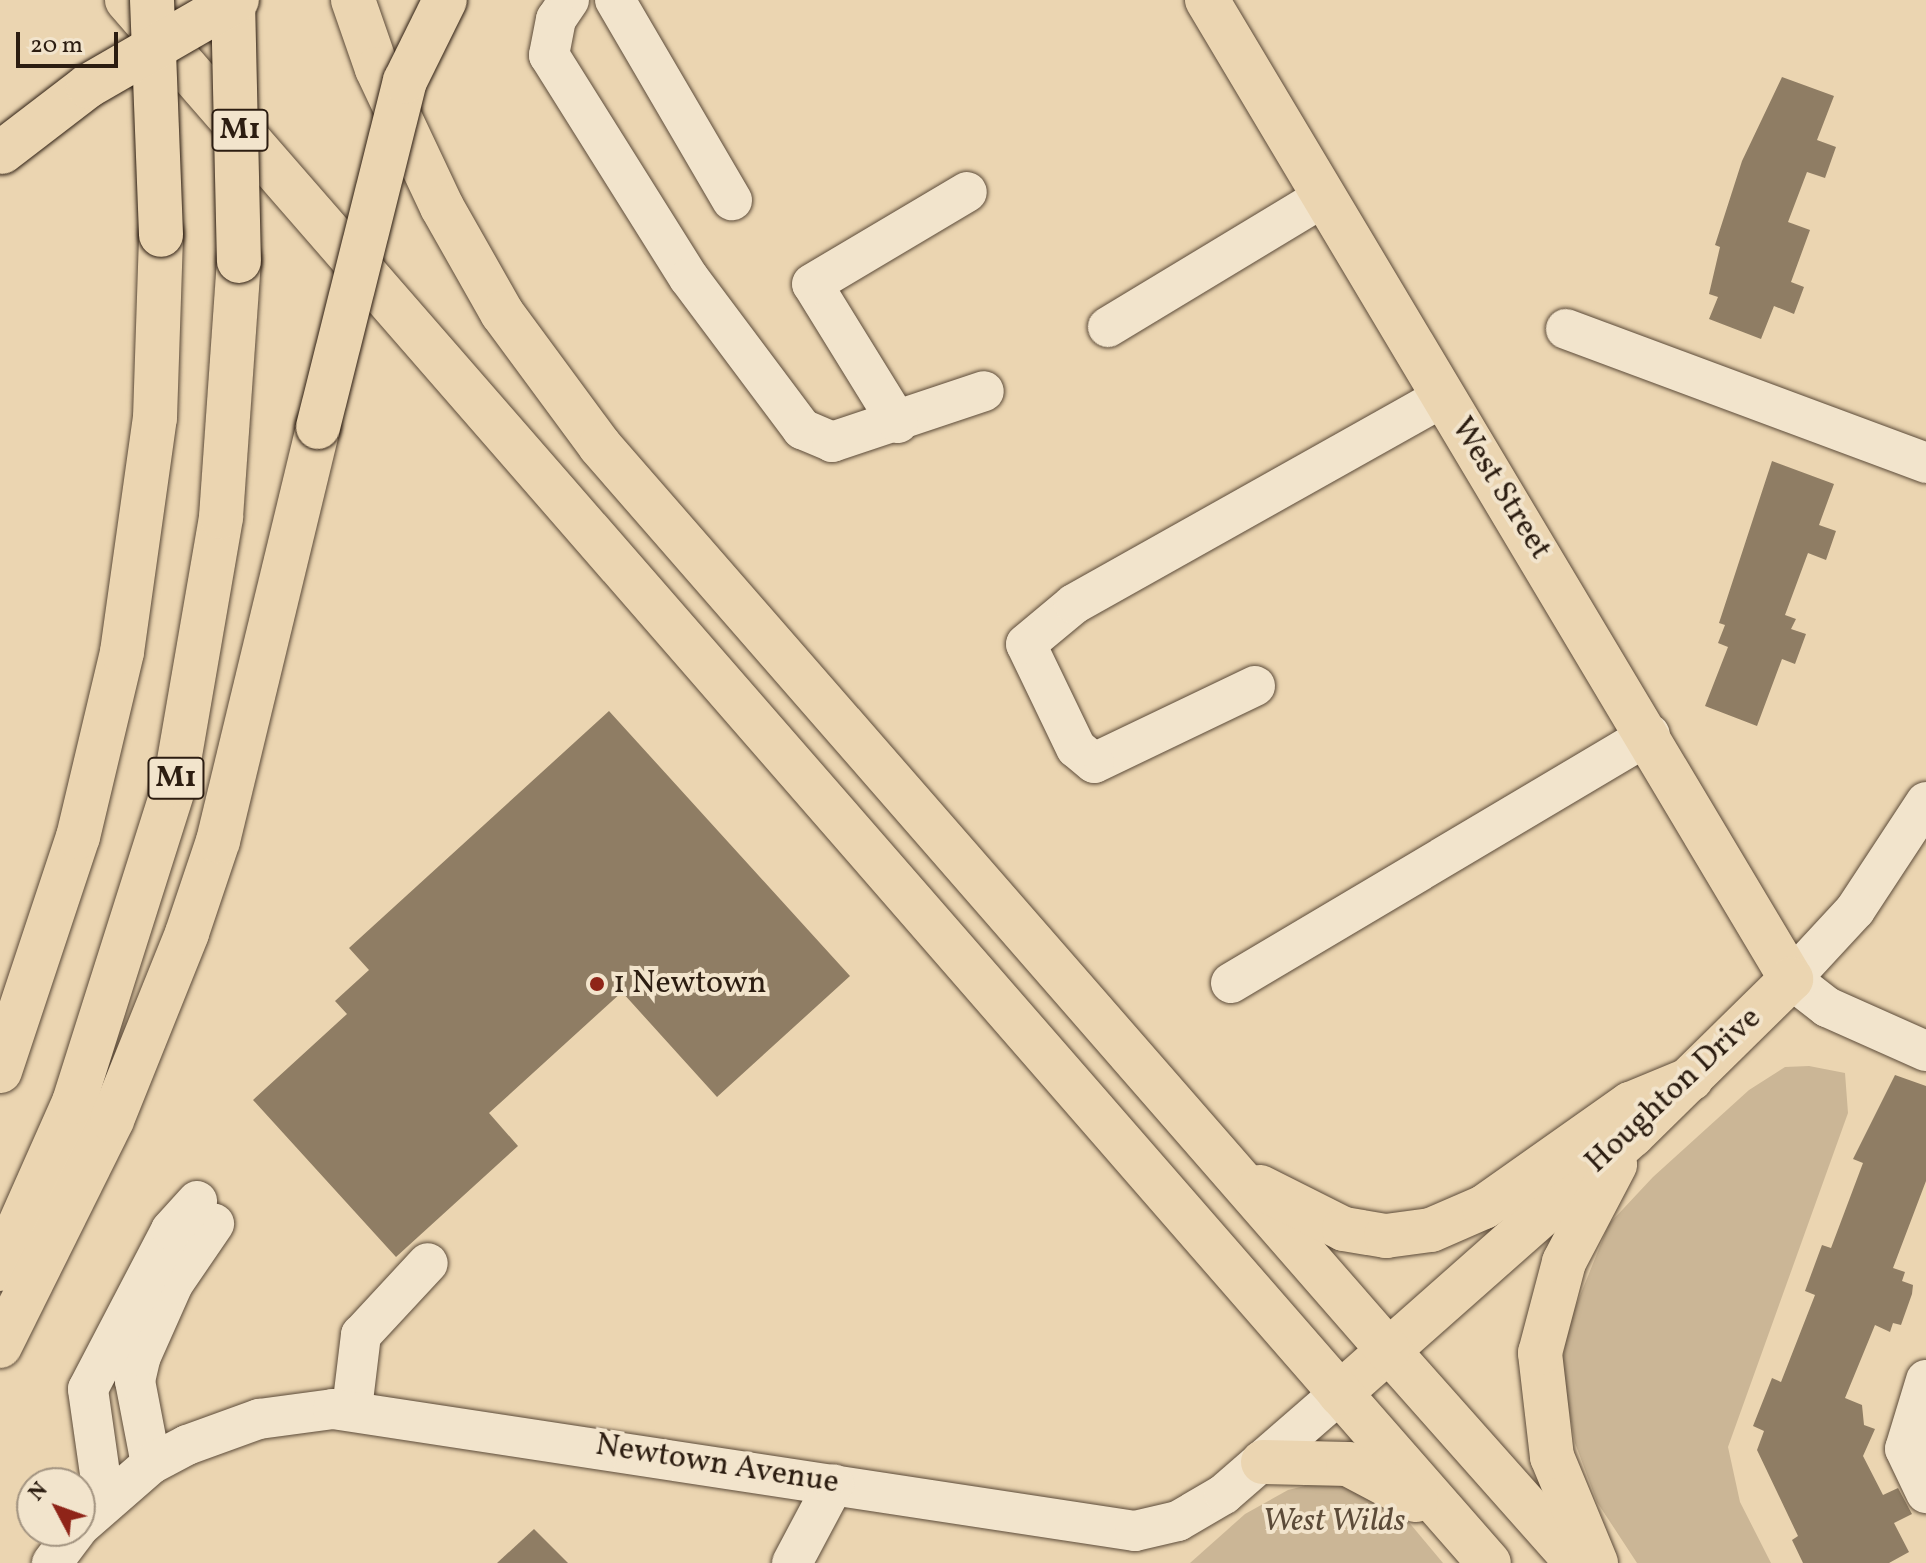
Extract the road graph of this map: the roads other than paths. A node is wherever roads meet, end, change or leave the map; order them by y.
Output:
1 (127, 0) edge
2 (152, 0) edge
3 (235, 0) edge
4 (353, 0) edge
5 (445, 0) edge
6 (569, 0) edge
7 (615, 0) edge
8 (1207, 0) edge
9 (1, 154) edge
10 (967, 192) dead end
11 (1325, 196) junction
12 (732, 200) dead end
13 (1108, 327) dead end
14 (1566, 329) dead end
15 (984, 391) dead end
16 (1443, 397) junction
17 (898, 423) junction
18 (1926, 463) edge
19 (1255, 686) dead end
20 (1650, 734) junction
21 (1926, 802) edge
22 (1791, 979) junction
23 (1231, 983) dead end
24 (1926, 1051) edge
25 (0, 1071) edge
26 (1691, 1079) junction
27 (1632, 1135) junction
28 (1219, 1157) junction
29 (428, 1263) dead end
30 (0, 1269) edge
31 (0, 1346) edge
32 (1388, 1350) junction
33 (1926, 1380) edge
34 (1340, 1393) junction
35 (352, 1409) junction
36 (1263, 1462) junction
37 (151, 1464) junction
38 (90, 1467) edge
39 (834, 1484) junction
40 (1926, 1493) edge
41 (96, 1511) edge
42 (1479, 1552) edge
43 (792, 1563) edge
44 (1577, 1563) edge
45 (1596, 1563) edge

1 - 34 main road
2 - 25 main road, M1, bridge
3 - 9 main road, bridge
3 - 30 main road, M1, bridge
4 - 28 main road
5 - 31 main road, bridge
6 - 17 street
7 - 12 street
8 - 11 main road, West Street
10 - 17 street
11 - 13 street
11 - 16 main road, West Street
14 - 18 street
15 - 17 street
16 - 19 street
16 - 20 main road, West Street
20 - 22 main road, West Street
20 - 23 street
21 - 22 street, Houghton Drive
22 - 24 street
22 - 26 main road, Houghton Drive
26 - 27 main road, Houghton Drive
26 - 28 main road
27 - 32 main road, Houghton Drive
27 - 45 main road
28 - 32 main road
29 - 35 street
32 - 34 main road, Houghton Drive
32 - 44 main road
33 - 40 street
34 - 36 street, Newtown Avenue
34 - 42 main road
35 - 37 street, Newtown Avenue
35 - 39 street, Newtown Avenue
36 - 39 street, Newtown Avenue
36 - 42 main road
37 - 38 street
37 - 41 street, Newtown Avenue
39 - 43 street

